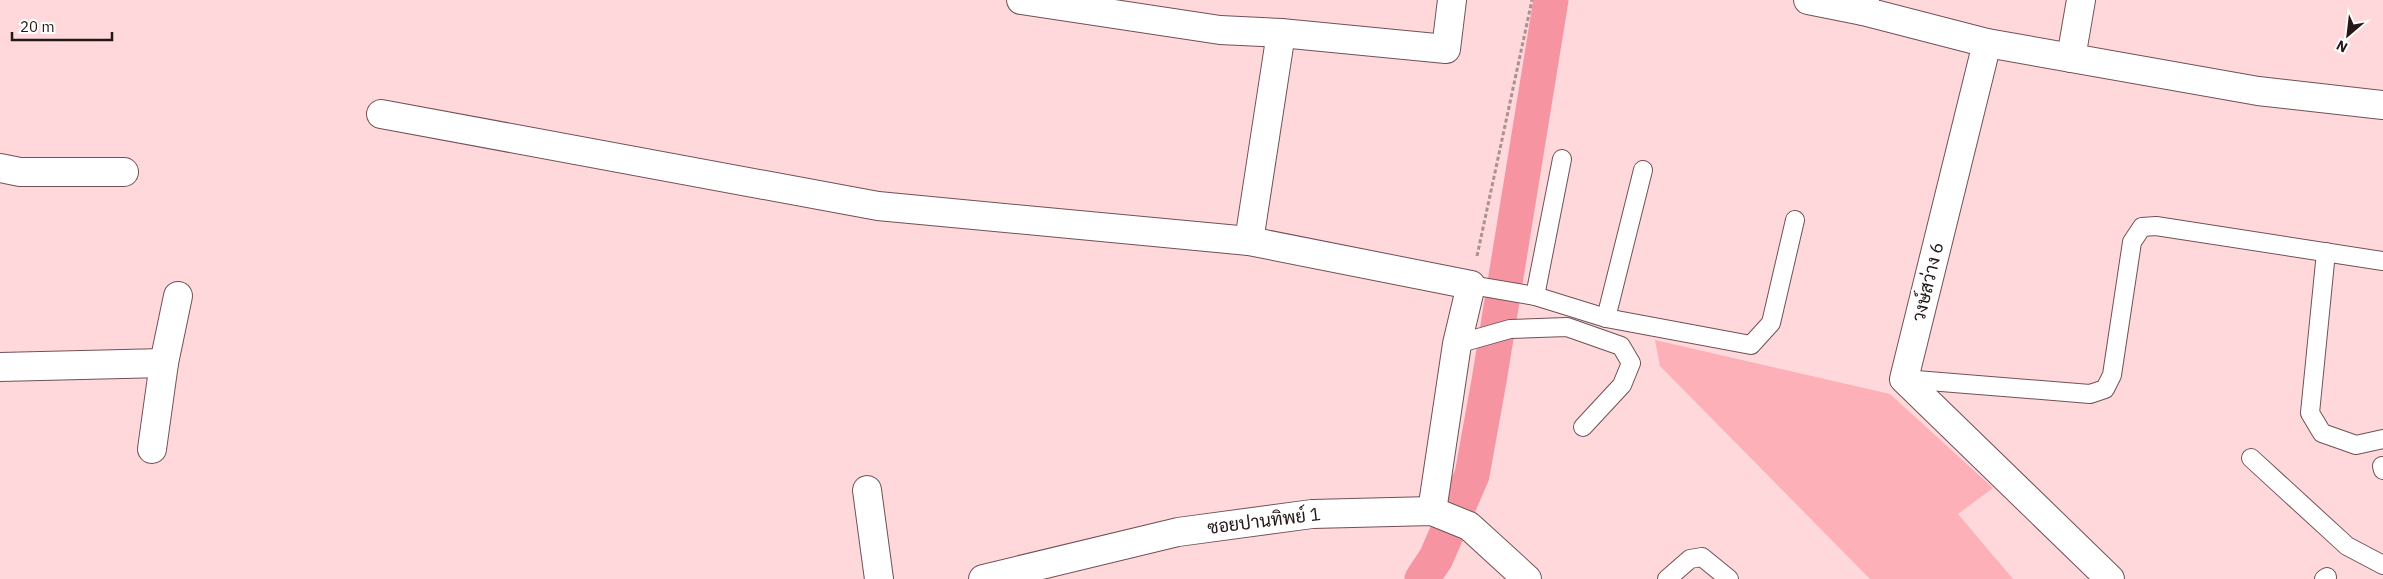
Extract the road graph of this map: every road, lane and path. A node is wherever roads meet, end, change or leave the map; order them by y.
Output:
1 (1452, 0) edge
2 (1532, 0) edge
3 (1808, 0) edge
4 (2081, 0) edge
5 (1028, 1) edge
6 (1864, 6) edge
7 (1281, 33) junction
8 (1987, 43) junction
9 (2071, 58) junction
10 (2383, 105) edge
11 (381, 114) dead end
12 (1562, 159) dead end
13 (0, 168) edge
14 (1643, 170) dead end
15 (124, 172) dead end
16 (1794, 220) dead end
17 (1249, 241) junction
18 (2326, 252) junction
19 (2383, 261) edge
20 (1482, 288) junction
21 (178, 296) dead end
22 (1535, 296) junction
23 (1606, 318) junction
24 (1470, 339) junction
25 (164, 363) junction
26 (0, 367) edge
27 (1904, 379) junction
28 (1583, 427) dead end
29 (2383, 439) edge
30 (152, 449) dead end
31 (2251, 458) dead end
32 (867, 490) dead end
33 (1438, 513) junction
34 (2383, 565) edge
35 (879, 579) edge
36 (983, 579) edge
37 (1527, 579) edge
38 (1667, 579) edge
39 (1729, 579) edge
40 (2110, 579) edge

1 - 7 street
2 - 20 path
3 - 6 street
4 - 9 street
5 - 7 street
6 - 8 street
7 - 17 street
8 - 9 street
8 - 27 street, วงษ์สว่าง 6
9 - 10 street
11 - 17 street
12 - 22 lane
13 - 15 street
14 - 23 lane
16 - 23 lane
17 - 20 street
18 - 19 lane
18 - 27 lane
18 - 29 lane
20 - 22 lane
20 - 24 street
21 - 25 street
22 - 23 lane
24 - 28 lane
24 - 33 street
25 - 26 street
25 - 30 street
27 - 40 street
31 - 34 lane
32 - 35 street
33 - 36 street, ซอยปานทิพย์ 1
33 - 37 street, ซอยปานทิพย์ 1
38 - 39 lane

